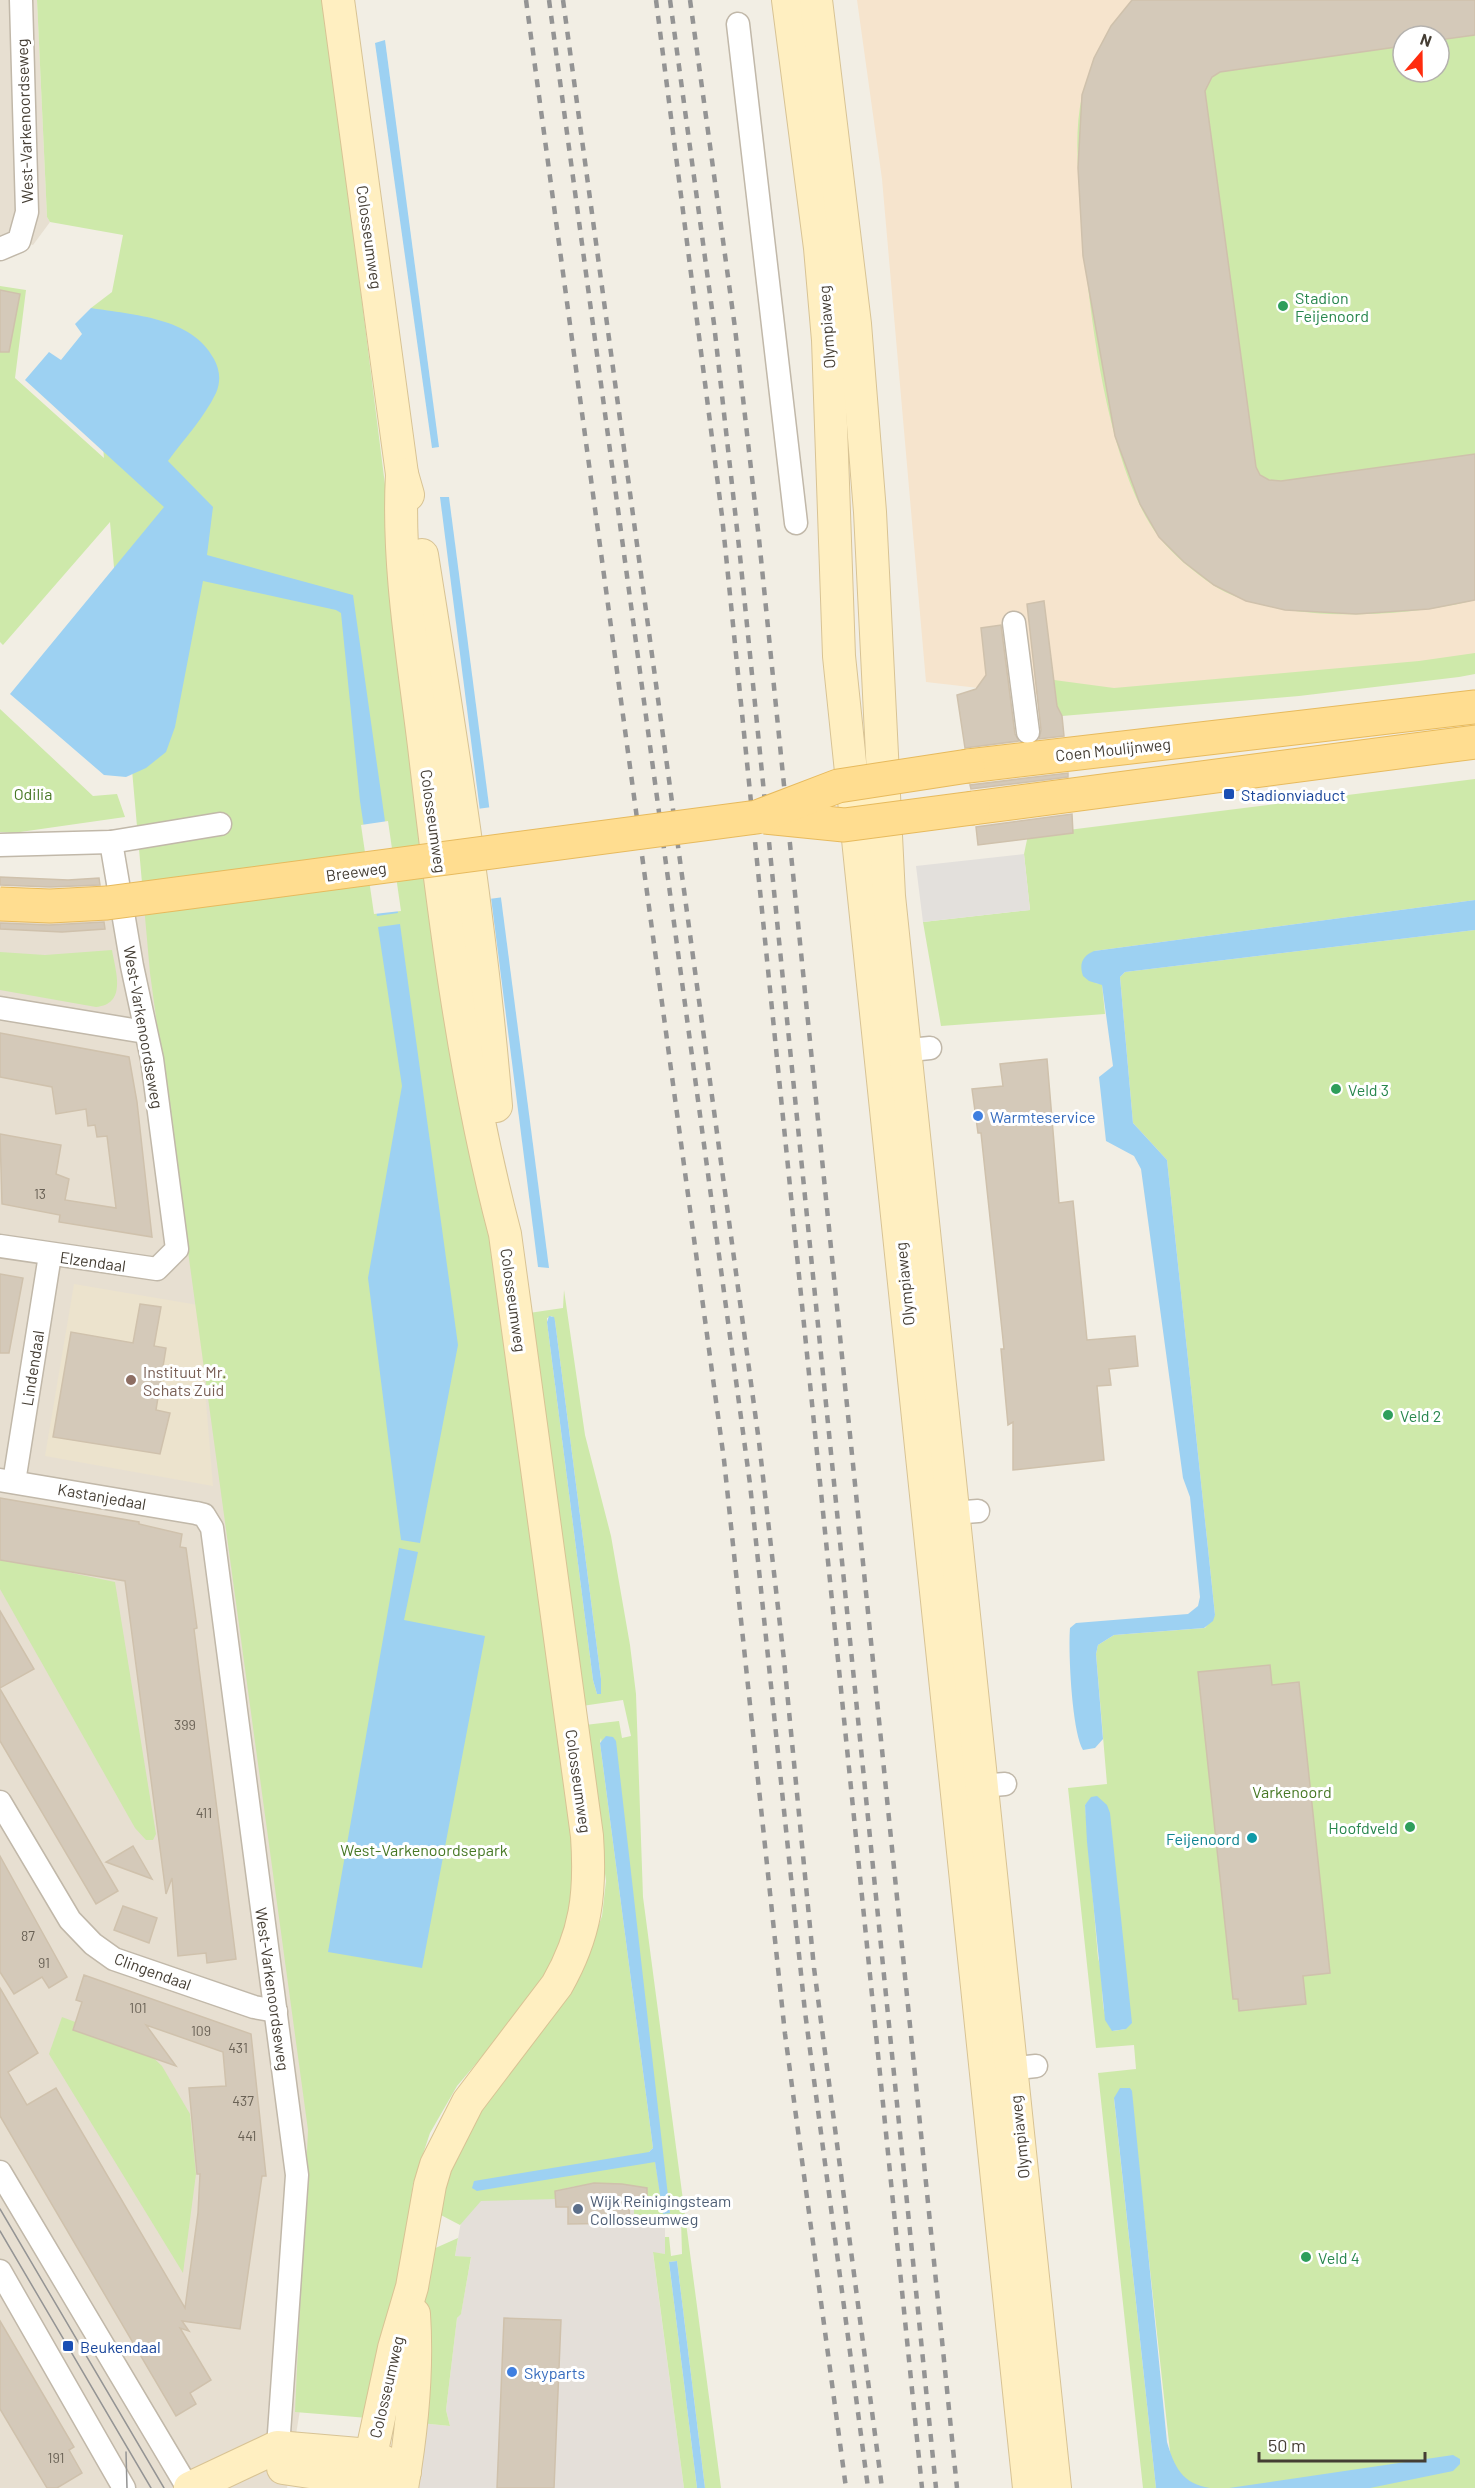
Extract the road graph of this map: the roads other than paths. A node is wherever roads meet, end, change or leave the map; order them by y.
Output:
1 (21, 0) edge
2 (338, 0) edge
3 (788, 0) edge
4 (816, 0) edge
5 (738, 24) dead end
6 (10, 245) edge
7 (834, 247) junction
8 (796, 523) dead end
9 (1014, 623) dead end
10 (876, 652) junction
11 (838, 656) junction
12 (1475, 707) edge
13 (1028, 732) dead end
14 (1475, 742) edge
15 (757, 816) junction
16 (711, 823) joint
17 (220, 825) dead end
18 (111, 842) junction
19 (0, 845) edge
20 (0, 904) edge
21 (0, 1008) edge
22 (145, 1032) junction
23 (905, 1050) junction
24 (0, 1246) edge
25 (177, 1249) joint
26 (50, 1255) junction
27 (7, 1481) edge
28 (204, 1515) joint
29 (0, 1802) edge
30 (276, 2011) junction
31 (1011, 2069) junction
32 (0, 2172) edge
33 (0, 2271) edge
34 (412, 2287) junction
35 (277, 2457) junction
36 (366, 2474) edge
37 (404, 2480) edge
38 (124, 2488) edge
39 (189, 2488) edge
40 (236, 2488) edge
41 (1029, 2488) edge
42 (1055, 2488) edge

1 - 6 street, West-Varkenoordseweg
2 - 34 main road, Colosseumweg
3 - 7 main road, Olympiaweg
4 - 7 main road, Olympiaweg
5 - 8 street
7 - 10 main road, Olympiaweg
7 - 11 main road, Olympiaweg
9 - 13 street
10 - 11 main road
10 - 23 main road, Olympiaweg
11 - 23 main road, Olympiaweg
12 - 15 main road, Coen Moulijnweg, bridge
14 - 15 main road, Coen Moulijnweg, bridge
15 - 16 main road, Coen Moulijnweg, bridge
16 - 20 main road, Breeweg, bridge
17 - 18 street
18 - 19 street
18 - 22 street, West-Varkenoordseweg
21 - 22 street
22 - 25 street, West-Varkenoordseweg
23 - 31 main road, Olympiaweg
24 - 26 street, Elzendaal
25 - 26 street, Elzendaal
26 - 27 street, Lindendaal
27 - 28 street, Kastanjedaal
28 - 30 street, West-Varkenoordseweg
29 - 30 street, Clingendaal
30 - 35 street, West-Varkenoordseweg
31 - 41 main road, Olympiaweg
31 - 42 main road, Olympiaweg
32 - 39 street
33 - 38 street
34 - 36 main road, Colosseumweg
34 - 37 main road, Colosseumweg
35 - 36 main road
35 - 39 main road
35 - 40 main road
36 - 37 main road

